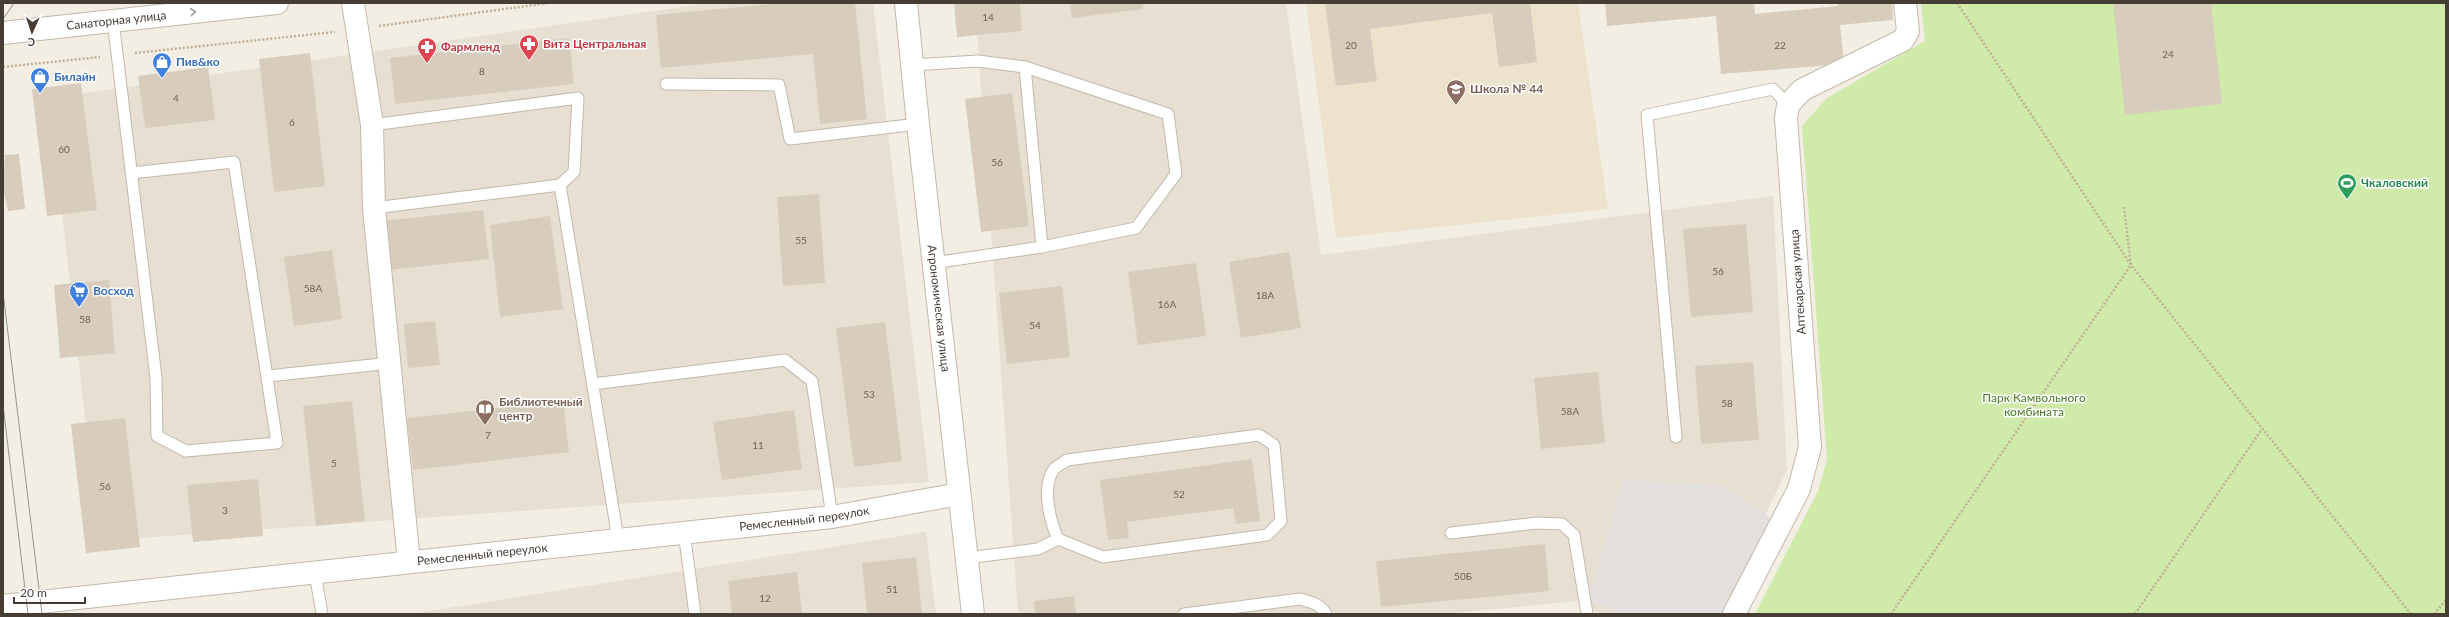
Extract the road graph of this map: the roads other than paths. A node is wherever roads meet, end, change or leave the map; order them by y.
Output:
1 (277, 3) edge
2 (353, 3) edge
3 (906, 3) edge
4 (1905, 3) edge
5 (112, 20) junction
6 (3, 32) edge
7 (912, 65) junction
8 (1024, 67) junction
9 (666, 84) dead end
10 (1788, 105) junction
11 (918, 124) junction
12 (372, 125) junction
13 (131, 173) junction
14 (560, 185) junction
15 (374, 208) junction
16 (1042, 247) junction
17 (933, 263) junction
18 (390, 363) junction
19 (268, 376) junction
20 (593, 384) junction
21 (1676, 436) dead end
22 (959, 494) junction
23 (832, 516) junction
24 (684, 532) junction
25 (1451, 533) dead end
26 (618, 539) junction
27 (1058, 539) junction
28 (967, 558) junction
29 (409, 562) junction
30 (315, 573) junction
31 (3, 606) edge
32 (322, 614) edge
33 (694, 614) edge
34 (973, 614) edge
35 (1184, 614) edge
36 (1326, 614) edge
37 (1587, 614) edge
38 (1734, 614) edge

5 -> 1 street, Санаторная улица
2 - 12 street
3 - 7 street, Агрономическая улица
4 - 10 street
5 - 6 street, Санаторная улица
5 - 13 lane
7 - 8 lane
7 - 11 street, Агрономическая улица
8 - 16 lane
8 - 16 lane
9 - 11 lane
10 - 21 lane
10 - 38 street, Аптекарская улица
11 - 17 street, Агрономическая улица
12 - 14 lane
12 - 15 street
13 - 19 lane
13 - 19 lane
14 - 15 lane
14 - 20 lane
15 - 18 street
16 - 17 lane
17 - 22 street, Агрономическая улица
18 - 19 lane
18 - 29 street
20 - 23 lane
20 - 26 lane
22 - 23 street, Ремесленный переулок
22 - 28 street, Агрономическая улица
23 - 24 street, Ремесленный переулок
24 - 26 street, Ремесленный переулок
24 - 33 lane
25 - 37 lane
26 - 29 street, Ремесленный переулок
27 - 27 lane
27 - 28 lane
28 - 34 street, Агрономическая улица
29 - 30 street, Ремесленный переулок
30 - 31 street, Ремесленный переулок
30 - 32 lane
35 - 36 lane

